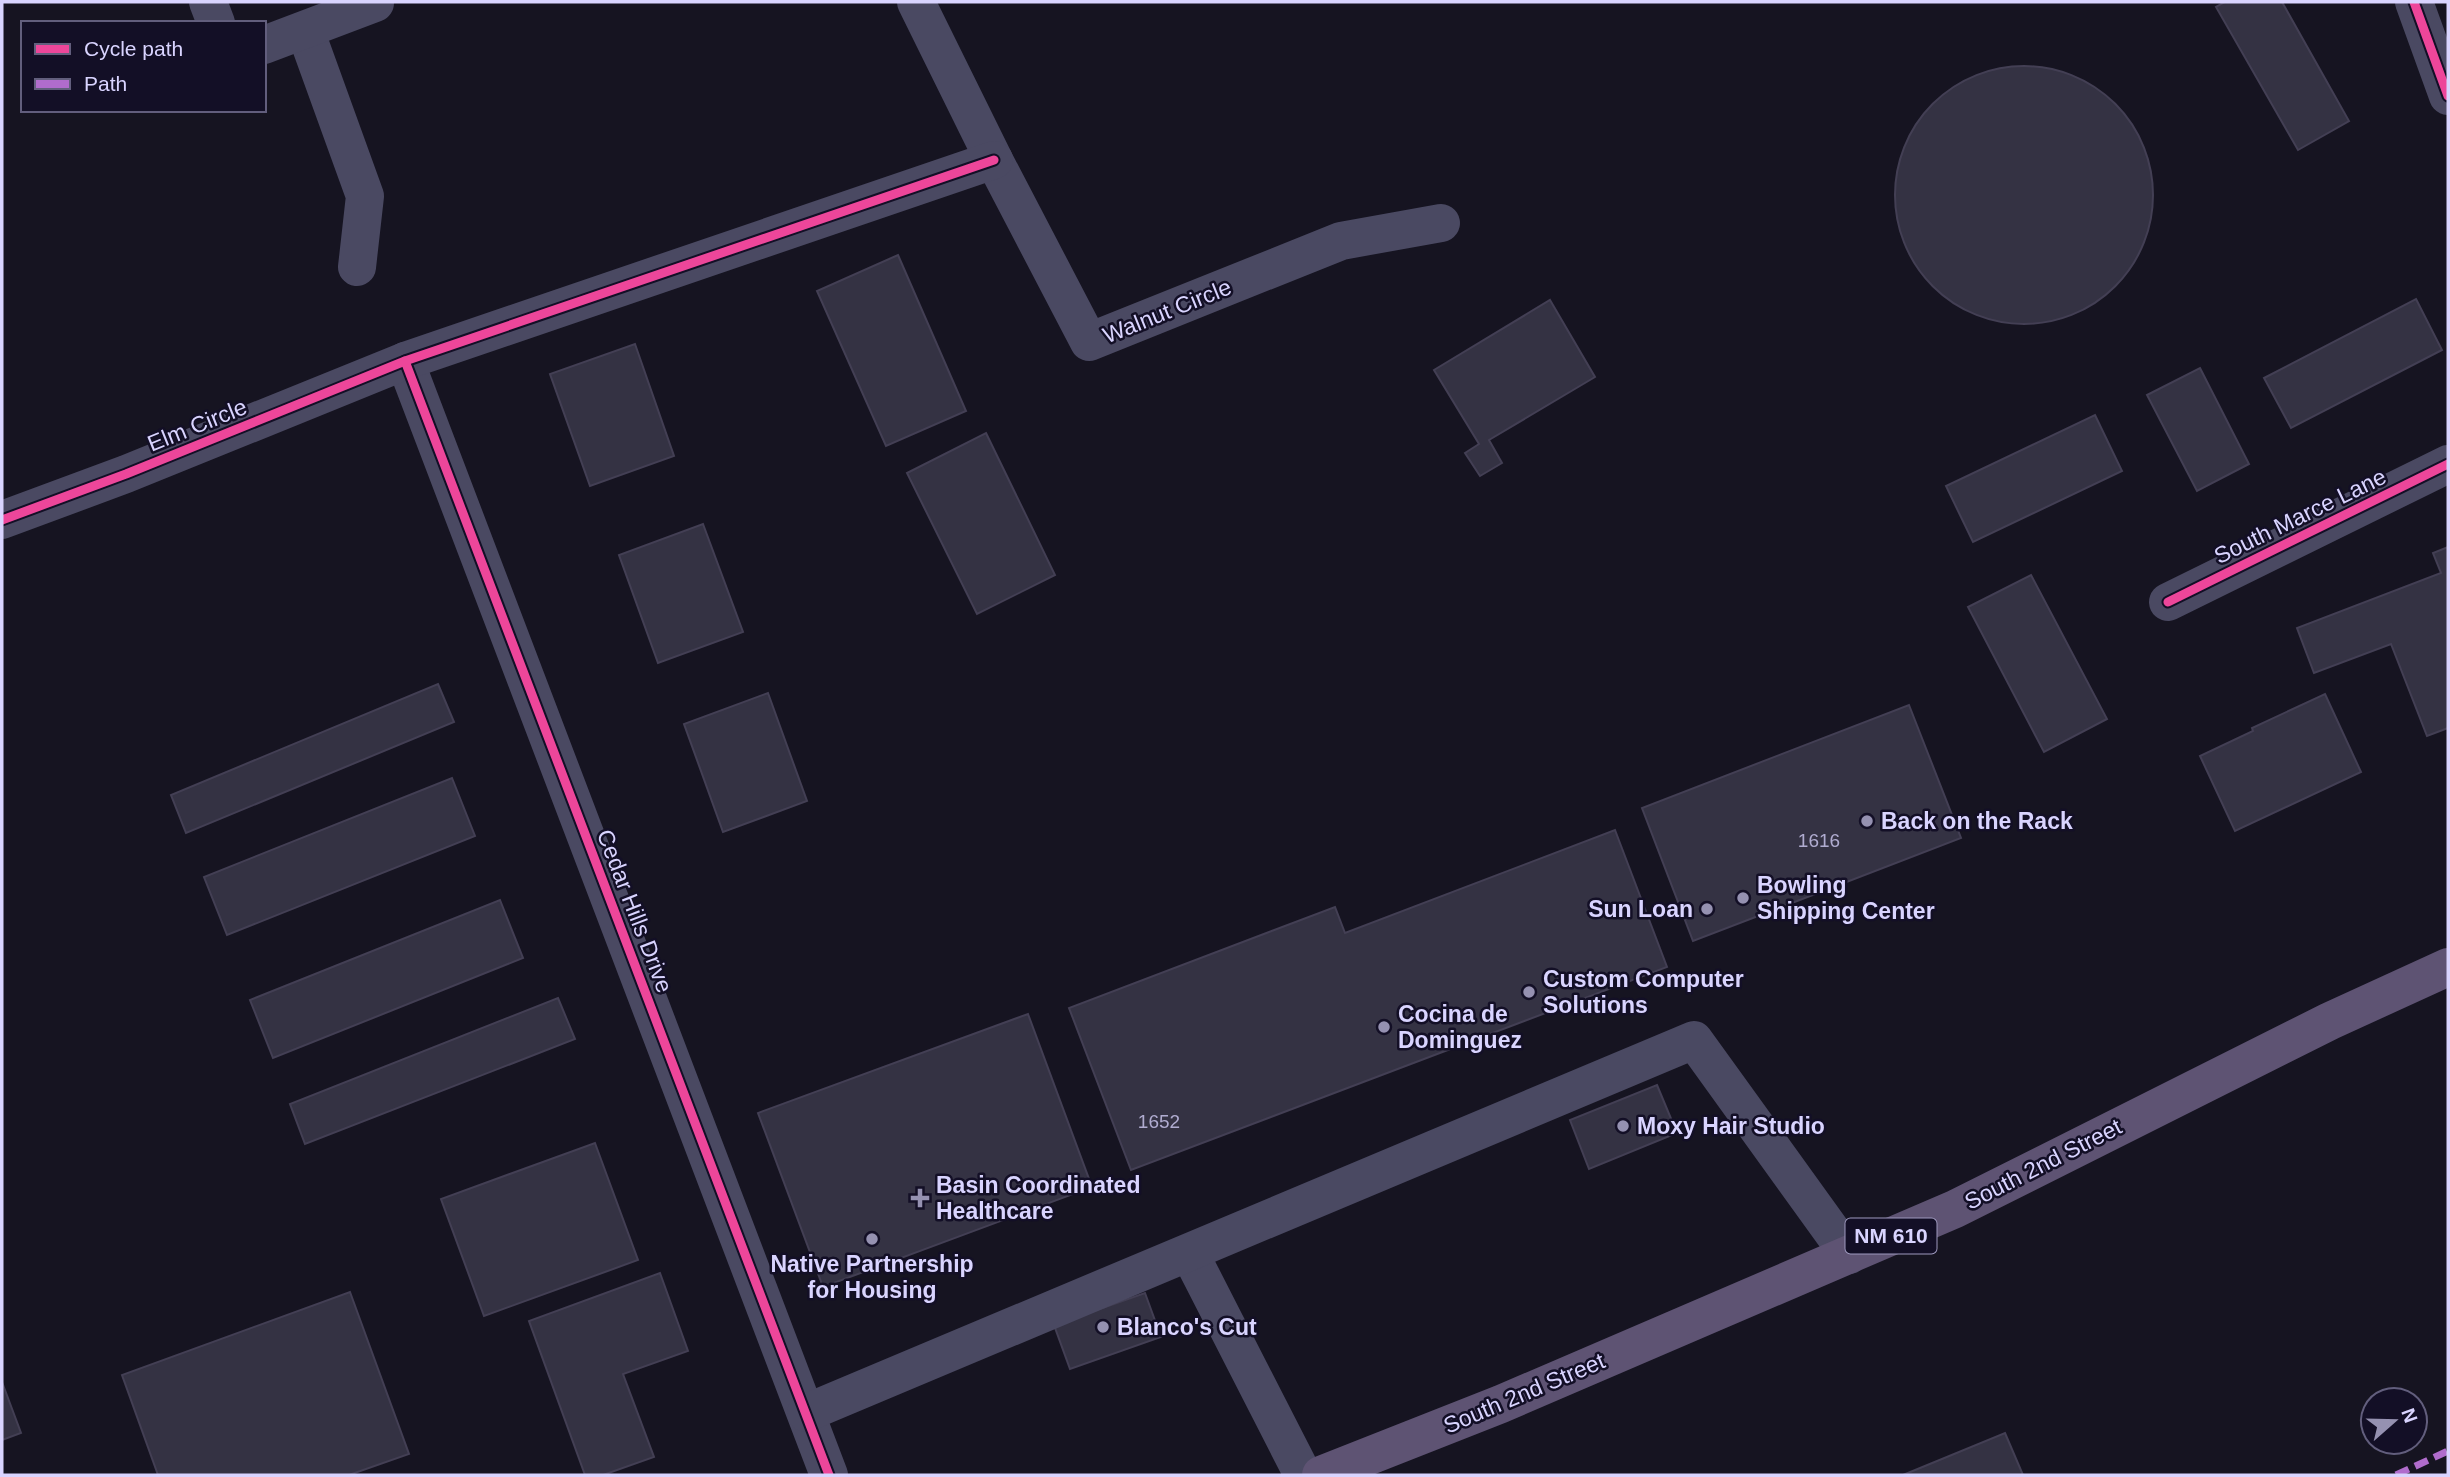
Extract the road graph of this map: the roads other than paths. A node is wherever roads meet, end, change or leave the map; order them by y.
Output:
1 (208, 2) edge
2 (375, 2) edge
3 (916, 2) edge
4 (2414, 2) edge
5 (215, 21) edge
6 (305, 30) junction
7 (266, 45) edge
8 (2448, 96) edge
9 (994, 160) junction
10 (1441, 223) dead end
11 (356, 267) dead end
12 (405, 361) junction
13 (2448, 464) edge
14 (2, 520) edge
15 (2168, 602) dead end
16 (2448, 967) edge
17 (1189, 1254) junction
18 (1849, 1255) junction
19 (806, 1413) junction
20 (829, 1475) edge
21 (1303, 1475) edge
22 (1321, 1475) edge

1 - 5 street
2 - 6 street
3 - 9 street
4 - 8 street
6 - 7 street
6 - 11 street
9 - 10 street, Walnut Circle
9 - 12 street, Elm Circle
12 - 14 street, Elm Circle
12 - 19 street, Cedar Hills Drive
13 - 15 street, South Marce Lane
16 - 18 main road, South 2nd Street / NM 610
17 - 18 street
17 - 19 street
17 - 21 street
18 - 22 main road, South 2nd Street / NM 610
19 - 20 street, Cedar Hills Drive

